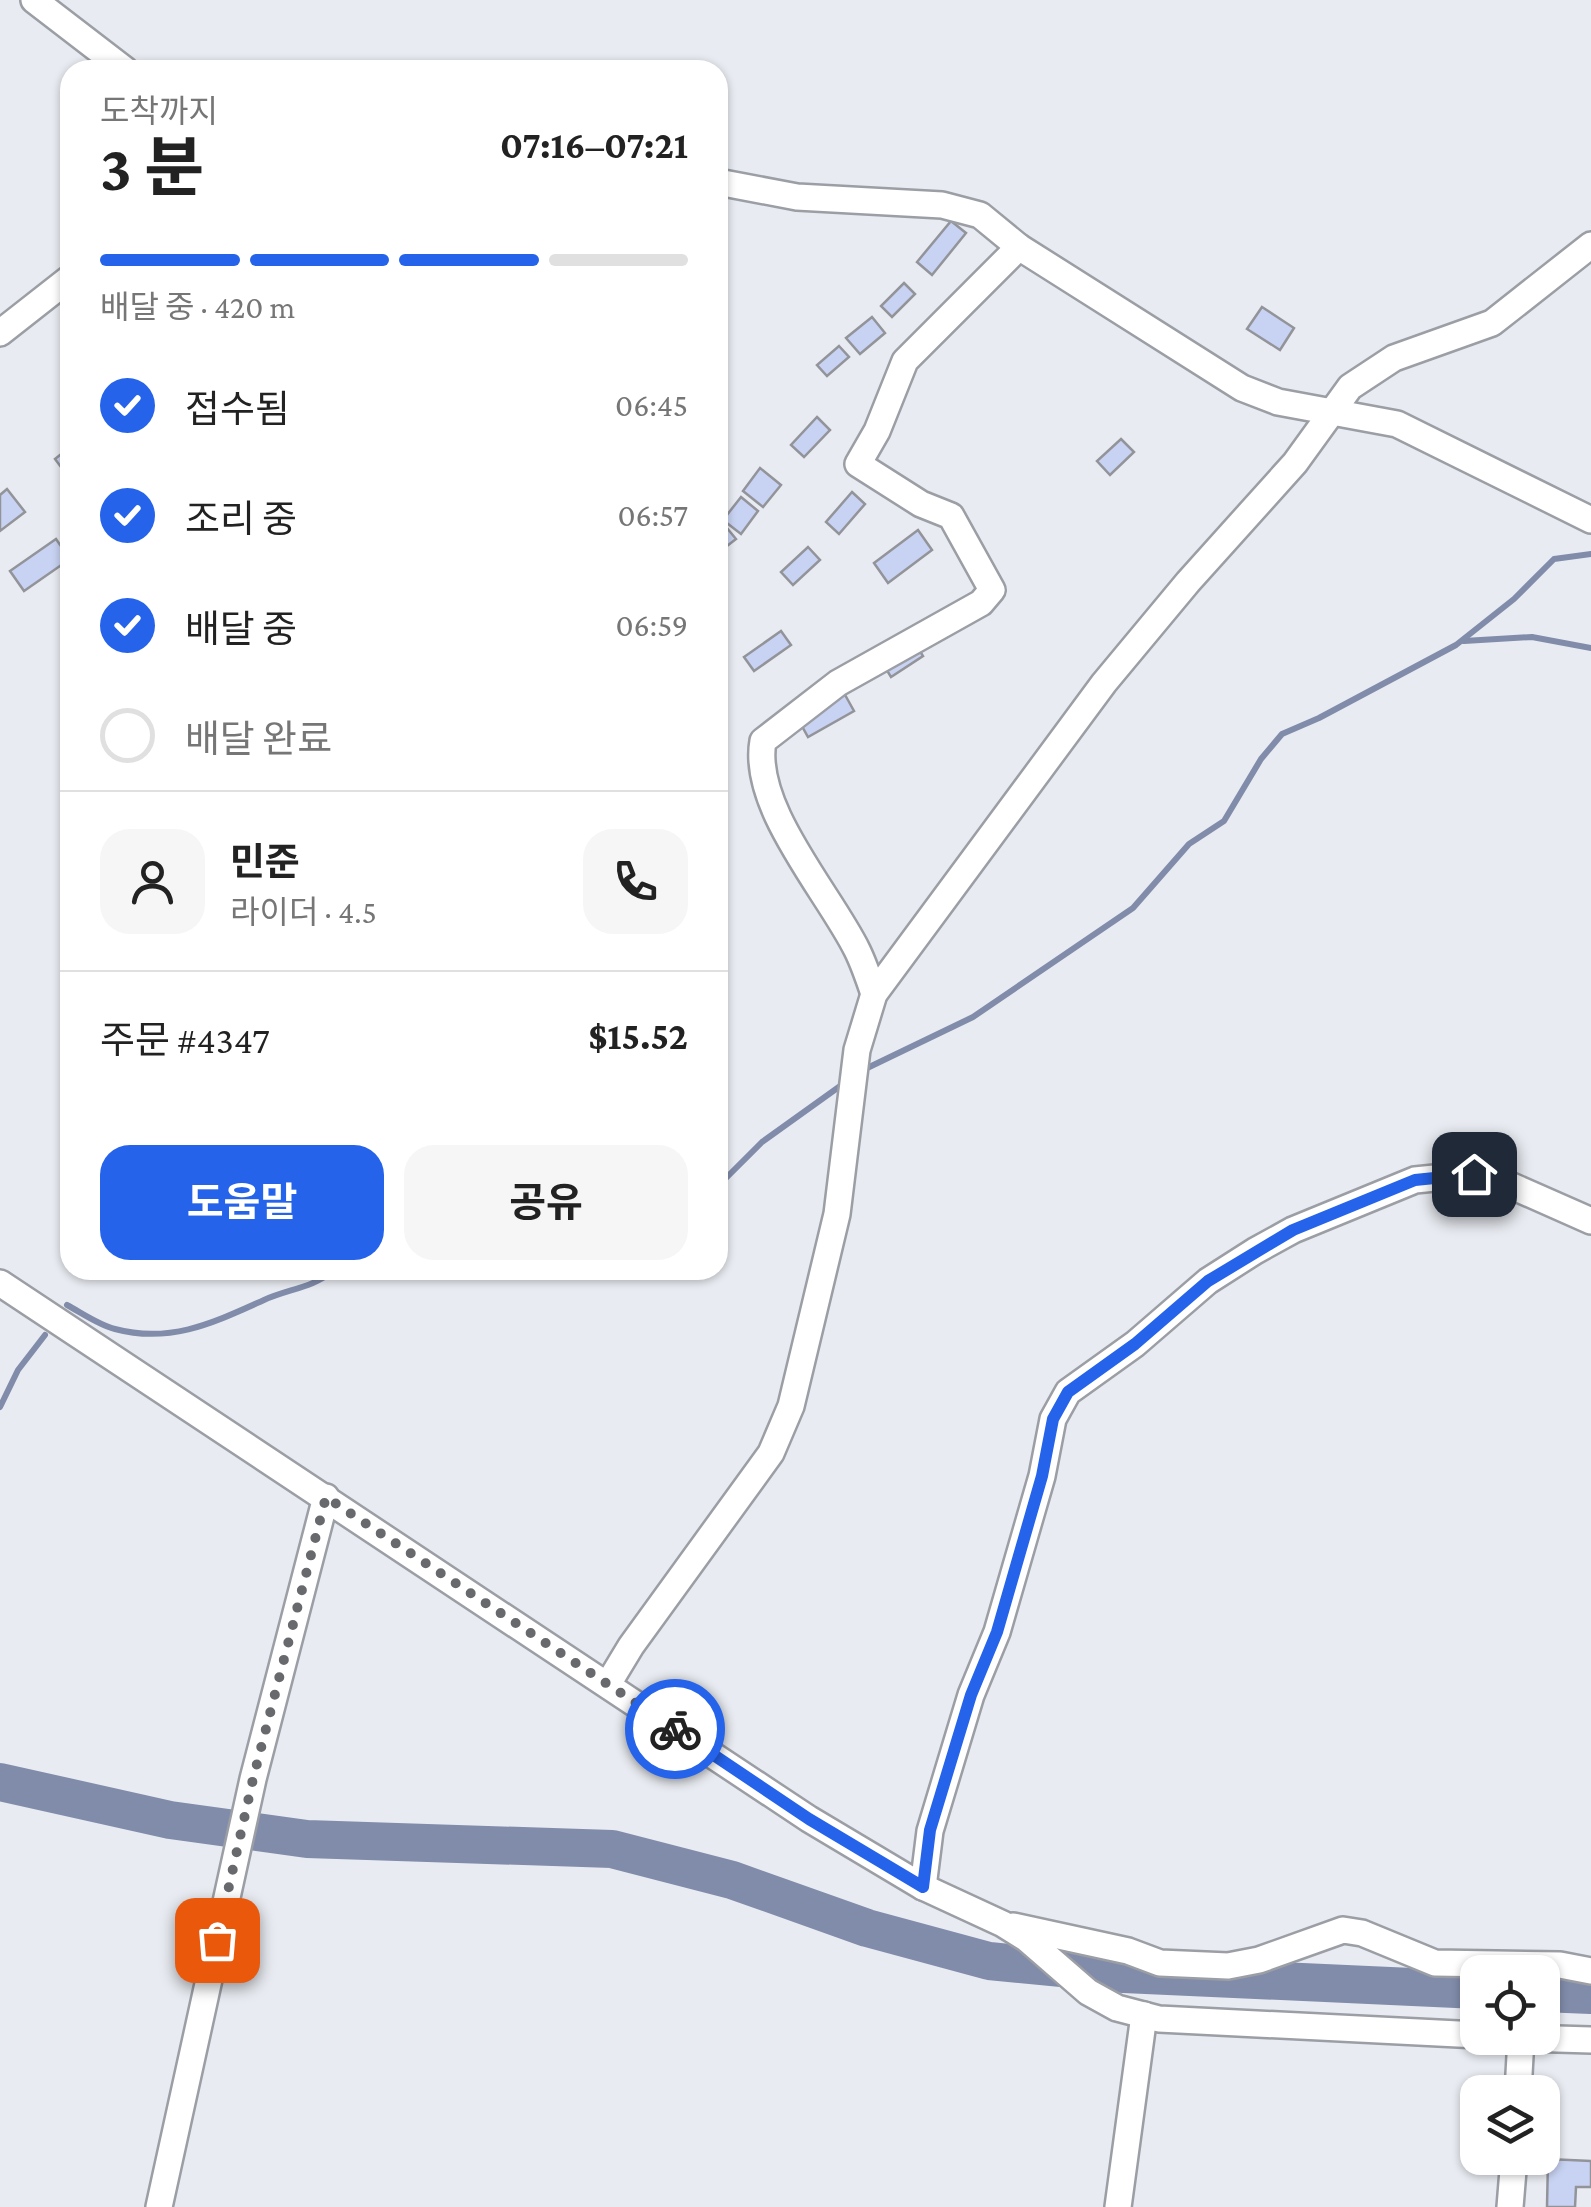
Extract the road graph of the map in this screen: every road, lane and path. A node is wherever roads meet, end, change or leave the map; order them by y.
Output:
1 (34, 0) edge
2 (112, 60) edge
3 (728, 184) edge
4 (1591, 245) edge
5 (1019, 247) junction
6 (60, 286) edge
7 (0, 334) edge
8 (1330, 412) junction
9 (1591, 520) edge
10 (874, 994) junction
11 (1591, 1221) edge
12 (0, 1283) edge
13 (326, 1497) junction
14 (608, 1684) junction
15 (923, 1887) junction
16 (1003, 1924) junction
17 (1591, 1958) edge
18 (1460, 1964) edge
19 (1560, 1965) joint
20 (1591, 1971) edge
21 (1144, 2015) junction
22 (1460, 2034) edge
23 (1560, 2039) edge
24 (1591, 2040) edge
25 (1513, 2175) edge
26 (159, 2207) edge
27 (1118, 2207) edge
28 (1510, 2207) edge

1 - 2 street
3 - 5 street
4 - 8 street
5 - 8 street
5 - 10 street
6 - 7 street
8 - 9 street
8 - 10 street
10 - 14 street
11 - 15 street
12 - 13 street
13 - 14 street
13 - 26 street
14 - 15 street
15 - 16 street
16 - 18 street
16 - 21 street
17 - 19 street
19 - 20 street
21 - 22 street
21 - 27 street
23 - 24 street
25 - 28 street

